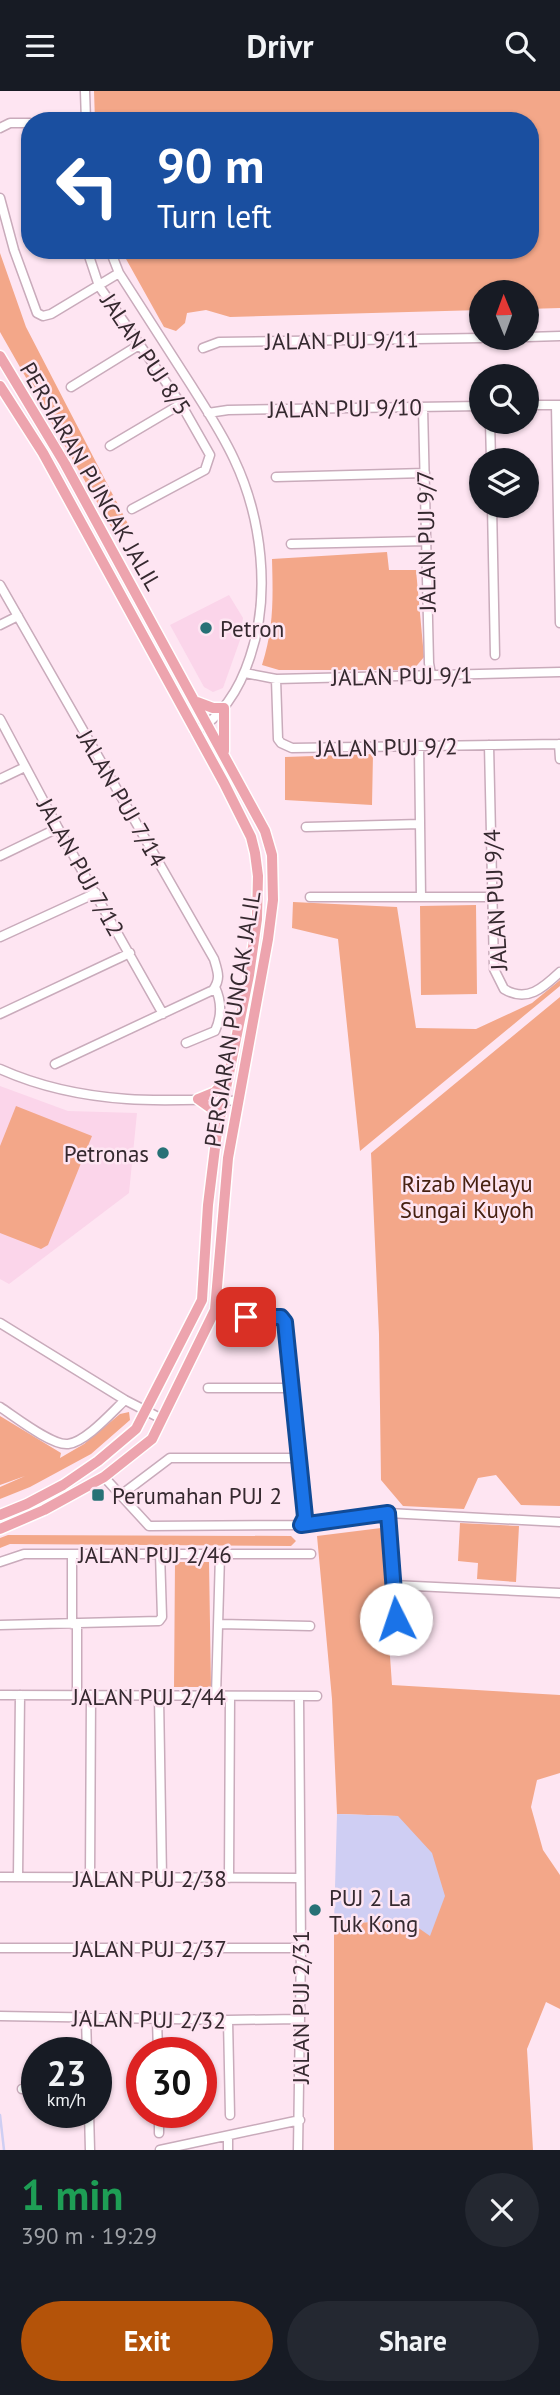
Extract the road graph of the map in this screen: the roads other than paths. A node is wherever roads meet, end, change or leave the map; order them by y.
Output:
1 (85, 91) edge
2 (86, 112) edge
3 (21, 123) edge
4 (0, 128) edge
5 (0, 198) edge
6 (90, 259) edge
7 (114, 259) edge
8 (119, 273) junction
9 (99, 286) junction
10 (560, 336) edge
11 (539, 337) edge
12 (469, 338) edge
13 (139, 345) junction
14 (203, 348) dead end
15 (0, 356) edge
16 (0, 386) edge
17 (71, 387) dead end
18 (181, 404) junction
19 (539, 405) edge
20 (558, 405) edge
21 (469, 406) edge
22 (424, 407) junction
23 (208, 413) junction
24 (110, 446) dead end
25 (559, 472) edge
26 (425, 473) junction
27 (276, 477) dead end
28 (132, 509) dead end
29 (492, 518) edge
30 (559, 540) edge
31 (426, 541) junction
32 (291, 544) dead end
33 (0, 585) edge
34 (560, 606) edge
35 (18, 617) junction
36 (560, 623) edge
37 (0, 625) edge
38 (495, 655) dead end
39 (560, 672) edge
40 (245, 673) junction
41 (431, 675) junction
42 (276, 679) junction
43 (196, 702) junction
44 (224, 708) junction
45 (0, 719) edge
46 (208, 724) junction
47 (195, 732) junction
48 (559, 744) edge
49 (489, 745) junction
50 (419, 746) junction
51 (224, 755) junction
52 (560, 759) edge
53 (26, 767) junction
54 (0, 779) edge
55 (420, 824) junction
56 (306, 827) dead end
57 (58, 828) junction
58 (0, 856) edge
59 (96, 893) junction
60 (310, 897) dead end
61 (421, 897) junction
62 (493, 897) junction
63 (0, 937) edge
64 (130, 953) junction
65 (560, 972) edge
66 (217, 984) junction
67 (0, 1014) edge
68 (163, 1014) junction
69 (186, 1043) dead end
70 (55, 1064) dead end
71 (0, 1069) edge
72 (227, 1079) junction
73 (198, 1099) junction
74 (222, 1100) junction
75 (237, 1101) junction
76 (218, 1122) junction
77 (246, 1317) dead end
78 (0, 1323) edge
79 (208, 1388) dead end
80 (290, 1388) junction
81 (125, 1400) junction
82 (0, 1407) edge
83 (145, 1411) junction
84 (160, 1418) junction
85 (298, 1458) junction
86 (104, 1477) junction
87 (121, 1495) junction
88 (388, 1513) junction
89 (0, 1515) edge
90 (560, 1522) edge
91 (301, 1525) junction
92 (0, 1529) edge
93 (160, 1553) junction
94 (72, 1554) junction
95 (311, 1554) dead end
96 (220, 1555) junction
97 (0, 1562) edge
98 (393, 1585) junction
99 (560, 1593) edge
100 (396, 1619) dead end
101 (75, 1624) junction
102 (219, 1624) junction
103 (0, 1625) edge
104 (310, 1626) dead end
105 (0, 1695) edge
106 (20, 1695) junction
107 (77, 1695) junction
108 (91, 1695) junction
109 (159, 1696) junction
110 (216, 1696) junction
111 (230, 1696) junction
112 (317, 1696) dead end
113 (299, 1697) junction
114 (0, 1877) edge
115 (18, 1877) junction
116 (90, 1877) junction
117 (162, 1878) junction
118 (229, 1878) junction
119 (300, 1878) junction
120 (0, 1948) edge
121 (301, 1948) junction
122 (0, 2016) edge
123 (86, 2017) junction
124 (157, 2019) junction
125 (298, 2019) junction
126 (228, 2020) junction
127 (87, 2037) edge
128 (158, 2037) edge
129 (230, 2115) dead end
130 (300, 2120) junction
131 (89, 2128) edge
132 (159, 2128) edge
133 (159, 2133) dead end
134 (228, 2137) junction
135 (90, 2150) edge
136 (160, 2150) edge
137 (228, 2150) edge
138 (298, 2150) edge

1 - 2 street
3 - 4 street
5 - 9 street
6 - 9 street, JALAN PUJ 8/5
7 - 8 street
8 - 9 street
8 - 23 street
9 - 13 street, JALAN PUJ 8/5
10 - 11 street
12 - 14 street, JALAN PUJ 9/11
13 - 17 street
13 - 18 street, JALAN PUJ 8/5
15 - 43 main road, PERSIARAN PUNCAK JALIL
16 - 47 main road, PERSIARAN PUNCAK JALIL
18 - 24 street
18 - 28 street, JALAN PUJ 8/5
19 - 20 street
20 - 25 street
21 - 22 street, JALAN PUJ 9/10
22 - 23 street, JALAN PUJ 9/10
22 - 26 street, JALAN PUJ 9/7
23 - 40 street
25 - 30 street
26 - 27 street
26 - 31 street, JALAN PUJ 9/7
29 - 38 street
30 - 34 street
31 - 32 street
31 - 41 street, JALAN PUJ 9/7
33 - 35 street, JALAN PUJ 7/14
34 - 36 street
35 - 37 street
35 - 66 street, JALAN PUJ 7/14
39 - 41 street, JALAN PUJ 9/1
40 - 42 street, JALAN PUJ 9/1
40 - 44 street
41 - 42 street, JALAN PUJ 9/1
42 - 50 street, JALAN PUJ 9/2
43 - 44 main road
43 - 46 main road, PERSIARAN PUNCAK JALIL
44 - 46 street
44 - 51 main road
45 - 53 street, JALAN PUJ 7/12
46 - 47 street
46 - 51 main road, PERSIARAN PUNCAK JALIL
47 - 72 main road, PERSIARAN PUNCAK JALIL
48 - 49 street, JALAN PUJ 9/2
48 - 52 street
49 - 50 street, JALAN PUJ 9/2
49 - 62 street, JALAN PUJ 9/4
50 - 55 street
51 - 75 main road, PERSIARAN PUNCAK JALIL
53 - 54 street
53 - 57 street, JALAN PUJ 7/12
55 - 56 street
55 - 61 street
57 - 58 street
57 - 59 street, JALAN PUJ 7/12
59 - 63 street
59 - 64 street, JALAN PUJ 7/12
60 - 61 street
61 - 62 street
62 - 65 street, JALAN PUJ 9/4
64 - 67 street
64 - 68 street, JALAN PUJ 7/12
66 - 68 street
66 - 69 street, JALAN PUJ 7/14
68 - 70 street
71 - 73 street
72 - 73 main road
72 - 74 main road, PERSIARAN PUNCAK JALIL
73 - 74 street
73 - 76 main road
74 - 75 street
74 - 76 main road, PERSIARAN PUNCAK JALIL
75 - 84 main road, PERSIARAN PUNCAK JALIL
76 - 83 main road, PERSIARAN PUNCAK JALIL
77 - 80 street
78 - 81 street
79 - 80 street
80 - 85 street
81 - 82 street
81 - 83 street
83 - 84 street
83 - 89 main road, PERSIARAN PUNCAK JALIL
84 - 86 main road, PERSIARAN PUNCAK JALIL
85 - 87 street
85 - 91 street
86 - 87 street
86 - 92 main road, PERSIARAN PUNCAK JALIL
87 - 91 street
88 - 90 street
88 - 91 street
88 - 98 street
93 - 94 street, JALAN PUJ 2/46
93 - 96 street, JALAN PUJ 2/46
93 - 101 street
94 - 97 street, JALAN PUJ 2/46
94 - 101 street
95 - 96 street, JALAN PUJ 2/46
96 - 102 street
98 - 99 street
98 - 100 street
101 - 103 street
101 - 107 street
102 - 104 street
102 - 110 street
105 - 106 street, JALAN PUJ 2/44
106 - 107 street, JALAN PUJ 2/44
106 - 115 street
107 - 108 street, JALAN PUJ 2/44
108 - 109 street, JALAN PUJ 2/44
108 - 116 street
109 - 110 street, JALAN PUJ 2/44
109 - 117 street
110 - 111 street, JALAN PUJ 2/44
111 - 113 street, JALAN PUJ 2/44
111 - 118 street
112 - 113 street, JALAN PUJ 2/44
113 - 119 street, JALAN PUJ 2/31
114 - 115 street, JALAN PUJ 2/38
115 - 116 street, JALAN PUJ 2/38
116 - 117 street, JALAN PUJ 2/38
117 - 118 street, JALAN PUJ 2/38
118 - 119 street, JALAN PUJ 2/38
119 - 121 street, JALAN PUJ 2/31
120 - 121 street, JALAN PUJ 2/37
121 - 125 street, JALAN PUJ 2/31
122 - 123 street, JALAN PUJ 2/32
123 - 124 street, JALAN PUJ 2/32
123 - 127 street
124 - 126 street, JALAN PUJ 2/32
124 - 128 street
125 - 126 street, JALAN PUJ 2/32
125 - 130 street, JALAN PUJ 2/31
126 - 129 street
130 - 134 street
130 - 138 street, JALAN PUJ 2/31
131 - 135 street
132 - 133 street
134 - 136 street
134 - 137 street

